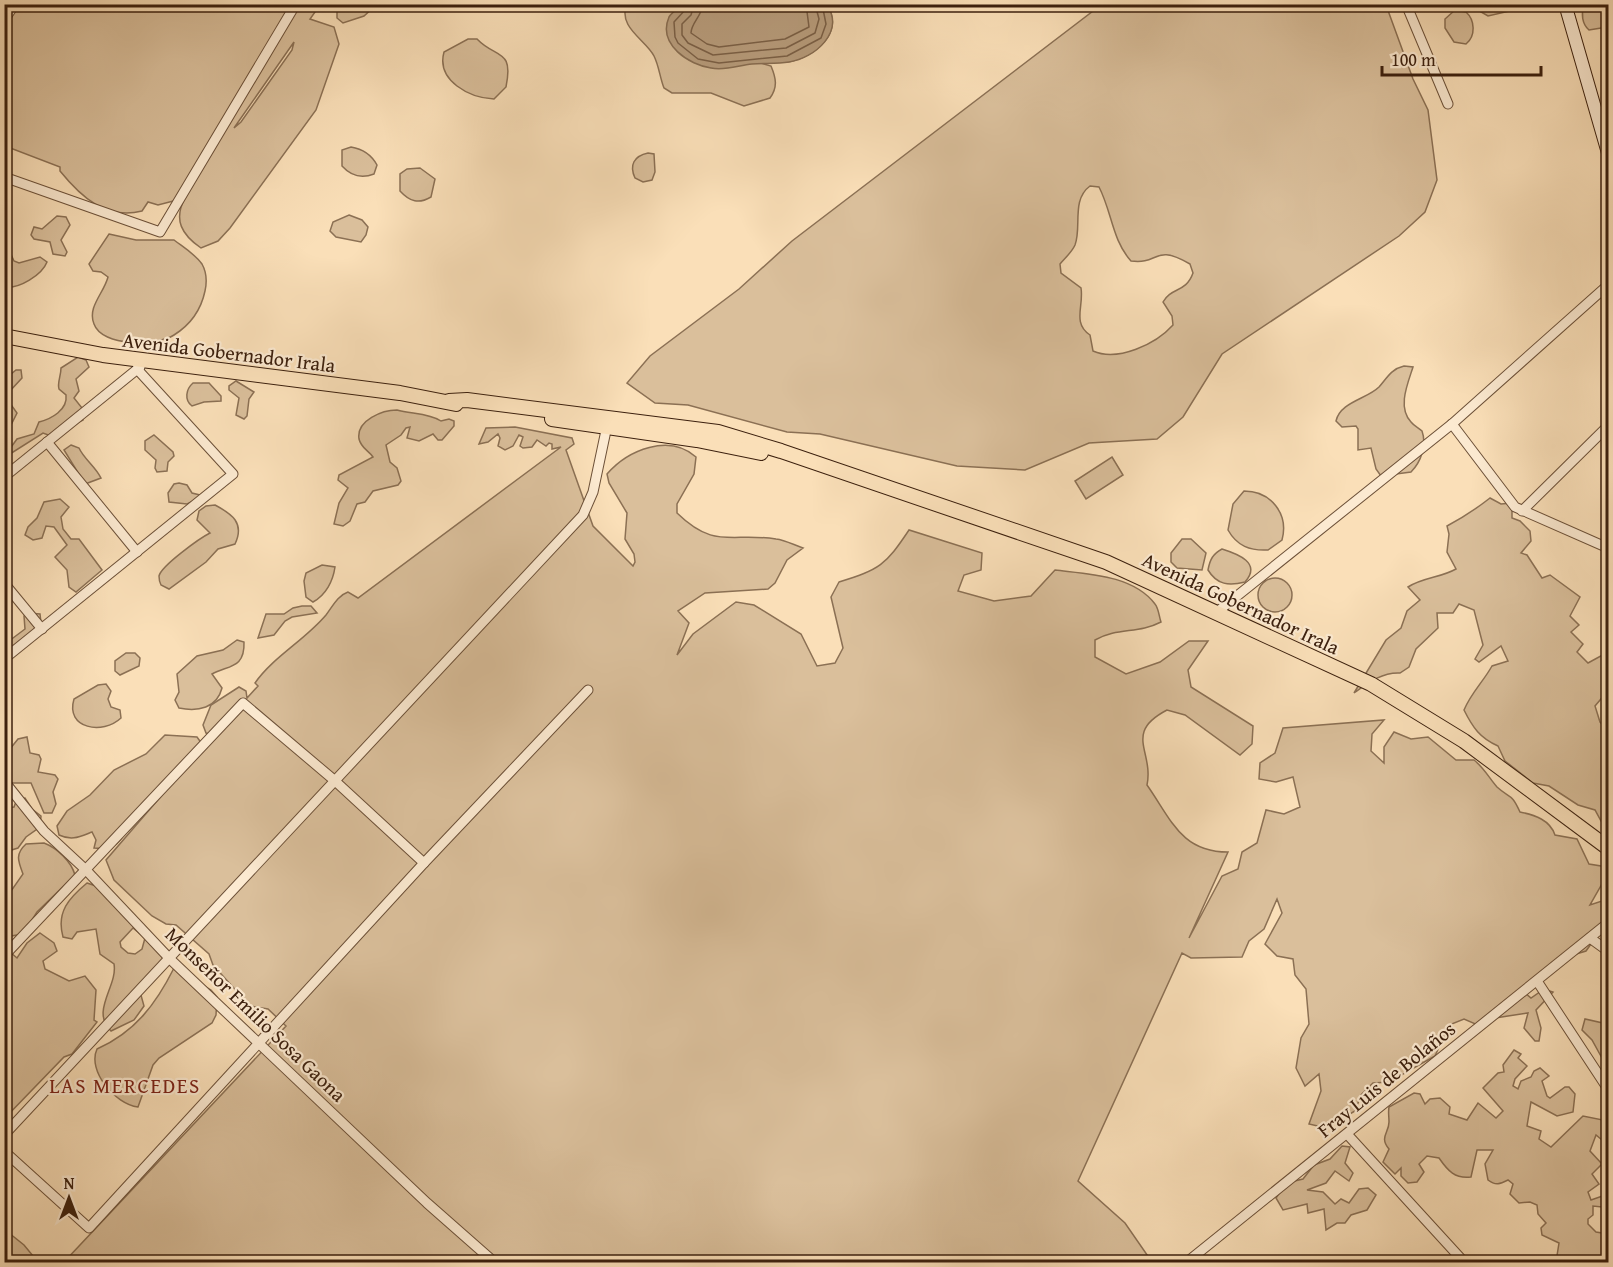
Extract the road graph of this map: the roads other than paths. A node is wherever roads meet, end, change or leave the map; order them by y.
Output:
1 (15, 4) edge
2 (289, 4) edge
3 (1406, 4) edge
4 (1565, 4) edge
5 (4, 20) edge
6 (1448, 104) dead end
7 (1608, 153) edge
8 (4, 177) edge
9 (1608, 285) edge
10 (4, 336) edge
11 (142, 365) junction
12 (608, 421) junction
13 (1452, 424) junction
14 (1608, 426) edge
15 (47, 442) junction
16 (4, 477) edge
17 (1522, 511) junction
18 (1608, 548) edge
19 (137, 552) junction
20 (4, 583) edge
21 (1217, 612) junction
22 (42, 629) junction
23 (4, 659) edge
24 (588, 690) dead end
25 (334, 780) junction
26 (4, 781) edge
27 (1608, 848) edge
28 (424, 863) junction
29 (86, 870) junction
30 (1608, 923) edge
31 (1590, 938) junction
32 (1608, 951) edge
33 (5, 954) edge
34 (170, 959) junction
35 (1537, 981) junction
36 (259, 1042) junction
37 (1608, 1089) edge
38 (1347, 1134) junction
39 (4, 1135) edge
40 (4, 1151) edge
41 (494, 1263) edge
42 (1187, 1263) edge
43 (1464, 1263) edge

1 - 5 street
2 - 8 street
3 - 6 street
4 - 7 street
9 - 13 street
10 - 11 main road, Avenida Gobernador Irala
11 - 12 main road, Avenida Gobernador Irala
11 - 15 street
11 - 19 street
12 - 21 main road, Avenida Gobernador Irala
12 - 25 street
13 - 17 street
13 - 21 street
14 - 17 street
15 - 16 street
15 - 19 street
17 - 18 street
19 - 22 street
20 - 22 street
21 - 27 main road, Avenida Gobernador Irala
22 - 23 street
24 - 28 street
25 - 28 street
25 - 29 street
25 - 34 street
26 - 29 street, Monseñor Emilio Sosa Gaona
28 - 36 street
29 - 33 street
29 - 34 street, Monseñor Emilio Sosa Gaona
30 - 31 street, Fray Luis de Bolaños
31 - 32 street
31 - 35 street, Fray Luis de Bolaños
34 - 36 street, Monseñor Emilio Sosa Gaona
34 - 39 street
35 - 37 street
35 - 38 street, Fray Luis de Bolaños
36 - 40 street
36 - 41 street, Monseñor Emilio Sosa Gaona
38 - 42 street, Fray Luis de Bolaños
38 - 43 street

